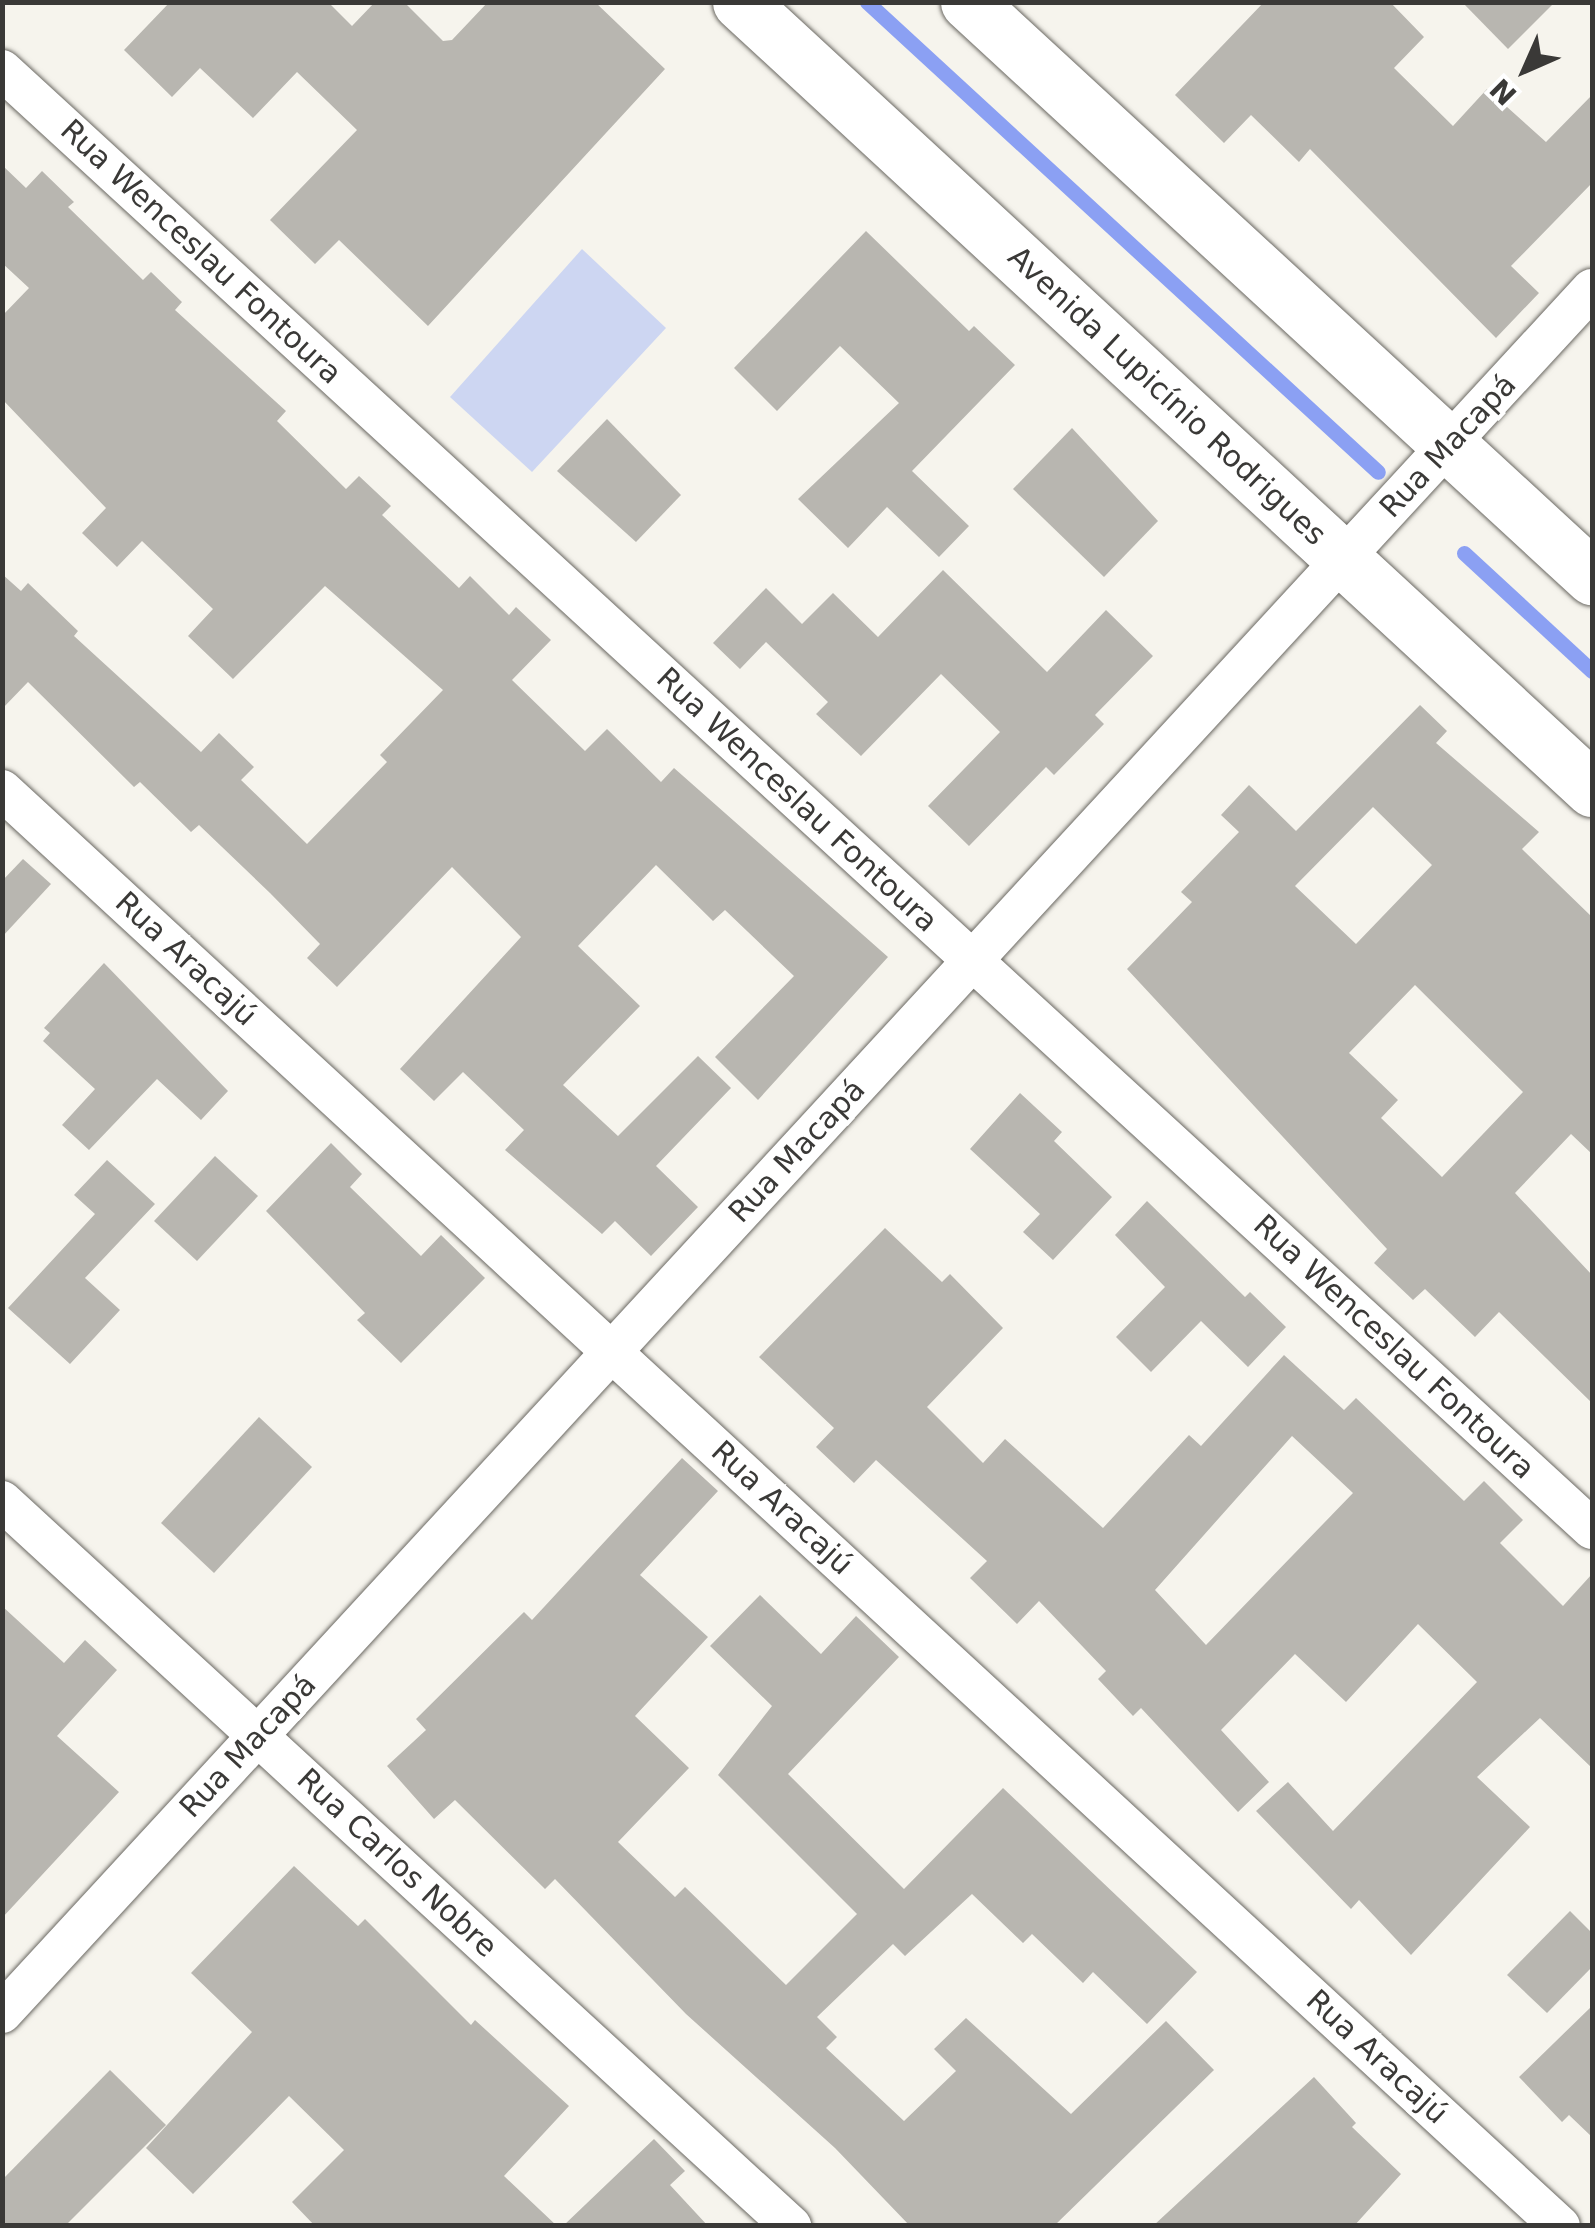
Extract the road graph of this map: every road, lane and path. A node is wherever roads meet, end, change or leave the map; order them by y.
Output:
1 (740, 2) edge
2 (968, 2) edge
3 (2, 70) edge
4 (1592, 290) edge
5 (1449, 445) junction
6 (1344, 559) junction
7 (1592, 577) edge
8 (1592, 789) edge
9 (2, 790) edge
10 (973, 961) junction
11 (612, 1352) junction
12 (2, 1501) edge
13 (1592, 1529) edge
14 (258, 1736) junction
15 (2, 2013) edge
16 (791, 2226) edge
17 (1560, 2226) edge

1 - 6 street, Avenida Lupicínio Rodrigues
2 - 5 street
3 - 10 street, Rua Wenceslau Fontoura
4 - 5 street, Rua Macapá
5 - 6 street, Rua Macapá
5 - 7 street
6 - 8 street, Avenida Lupicínio Rodrigues
6 - 10 street, Rua Macapá
9 - 11 street, Rua Aracajú
10 - 11 street, Rua Macapá
10 - 13 street, Rua Wenceslau Fontoura
11 - 14 street, Rua Macapá
11 - 17 street, Rua Aracajú
12 - 14 street, Rua Carlos Nobre
14 - 15 street, Rua Macapá
14 - 16 street, Rua Carlos Nobre

